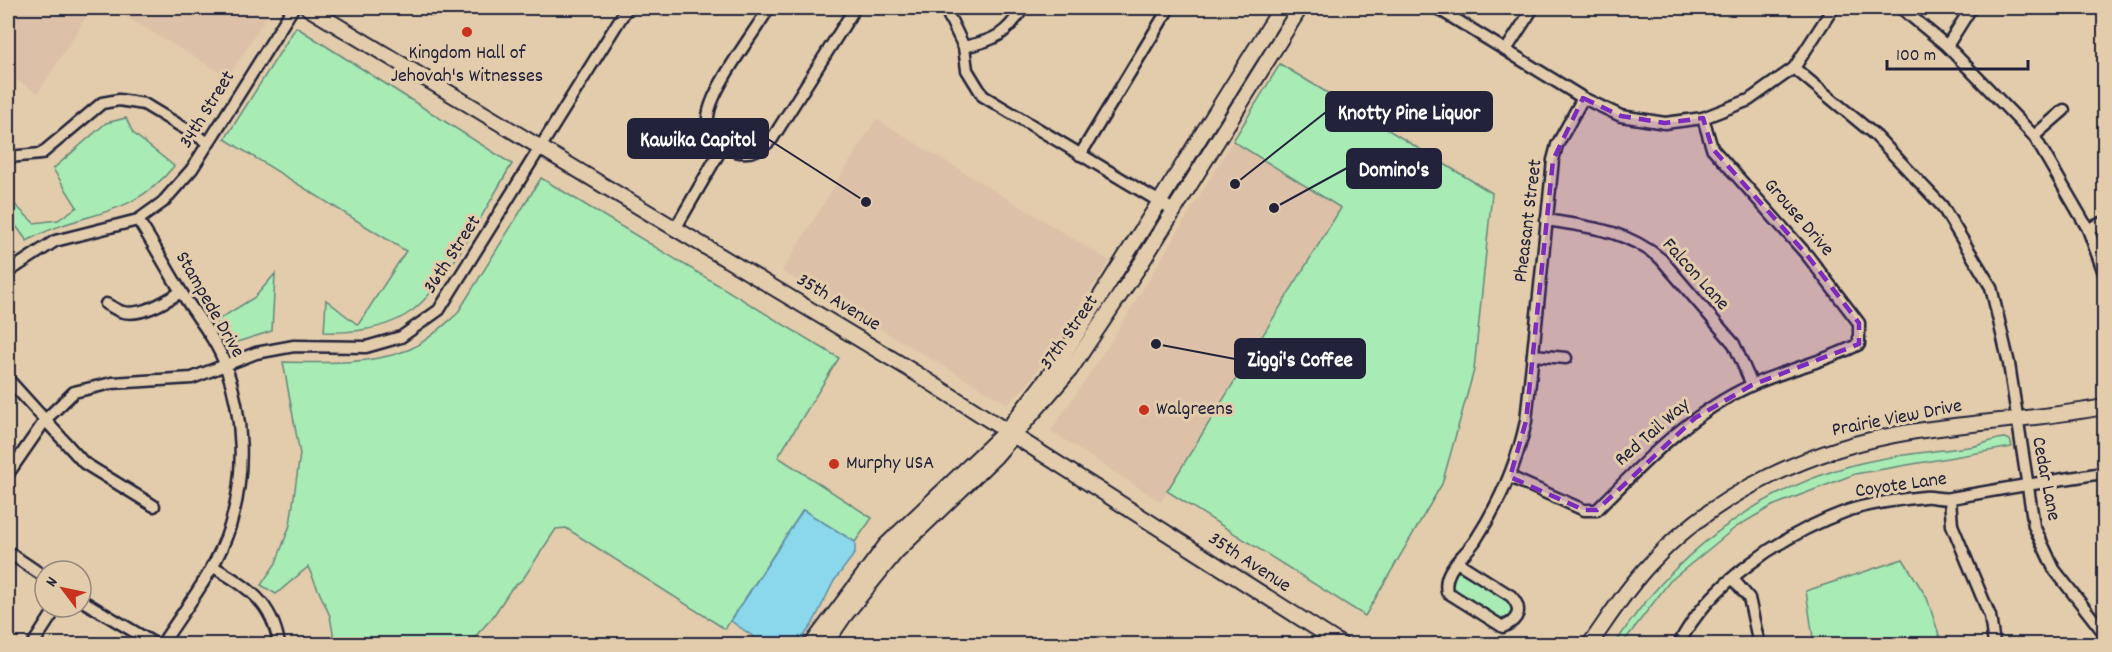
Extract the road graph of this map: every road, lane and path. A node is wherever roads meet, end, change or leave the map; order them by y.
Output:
1 (293, 8) edge
2 (308, 8) edge
3 (627, 8) edge
4 (769, 8) edge
5 (855, 8) edge
6 (945, 8) edge
7 (1023, 8) edge
8 (1169, 8) edge
9 (1281, 8) edge
10 (1300, 8) edge
11 (1437, 8) edge
12 (1533, 8) edge
13 (1833, 8) edge
14 (1901, 8) edge
15 (1971, 8) edge
16 (1947, 46) junction
17 (964, 47) junction
18 (1506, 50) junction
19 (1794, 68) junction
20 (1583, 98) junction
21 (2064, 110) dead end
22 (1703, 118) junction
23 (2034, 136) junction
24 (208, 142) junction
25 (723, 146) junction
26 (541, 149) junction
27 (1080, 155) junction
28 (8, 157) edge
29 (1161, 203) junction
30 (1175, 211) junction
31 (138, 220) junction
32 (1546, 220) junction
33 (2104, 222) edge
34 (675, 229) junction
35 (2088, 229) junction
36 (8, 272) edge
37 (2104, 273) edge
38 (181, 292) junction
39 (106, 304) dead end
40 (1859, 344) joint
41 (1533, 355) junction
42 (1566, 358) dead end
43 (225, 364) junction
44 (8, 379) edge
45 (1752, 385) junction
46 (2104, 407) edge
47 (2016, 418) junction
48 (46, 419) junction
49 (1011, 432) junction
50 (2104, 473) edge
51 (8, 474) edge
52 (1510, 477) junction
53 (2026, 484) junction
54 (1950, 498) junction
55 (154, 506) dead end
56 (8, 552) edge
57 (1457, 562) junction
58 (212, 566) junction
59 (33, 569) edge
60 (1733, 579) junction
61 (93, 607) edge
62 (49, 619) edge
63 (2104, 633) edge
64 (33, 645) edge
65 (155, 645) edge
66 (162, 645) edge
67 (279, 645) edge
68 (813, 645) edge
69 (825, 645) edge
70 (1341, 645) edge
71 (1590, 645) edge
72 (1679, 645) edge
73 (1759, 645) edge
74 (1994, 645) edge

1 - 24 street, 34th Street
2 - 26 main road, 35th Avenue
3 - 26 street, 36th Street
4 - 25 street
5 - 25 street
6 - 17 street
7 - 17 street
8 - 27 street
9 - 29 main road, 37th Street
10 - 30 main road, 37th Street
11 - 18 street
12 - 18 street
13 - 19 street
14 - 16 street
15 - 16 street
16 - 23 street
17 - 27 street
18 - 20 street
19 - 22 street
19 - 47 street, Cedar Lane
20 - 22 street
20 - 32 street, Pheasant Street
21 - 23 street
22 - 40 street, Grouse Drive
23 - 35 street
24 - 28 street
24 - 31 street, 34th Street
25 - 34 street
26 - 34 main road, 35th Avenue
26 - 43 street, 36th Street
27 - 29 street
29 - 30 street
29 - 49 main road, 37th Street
30 - 49 main road, 37th Street
31 - 36 street
31 - 38 street, Stampede Drive
32 - 41 street, Pheasant Street
32 - 45 street, Falcon Lane
33 - 35 street
34 - 49 main road, 35th Avenue
35 - 37 street
38 - 39 street
38 - 43 street, Stampede Drive
40 - 45 street, Red Tail Way
41 - 42 street
41 - 52 street, Pheasant Street
43 - 48 street, 36th Street
43 - 58 street, Stampede Drive
44 - 48 street
45 - 52 street, Red Tail Way
46 - 47 main road, Prairie View Drive
47 - 53 street, Cedar Lane
47 - 71 main road, Prairie View Drive
48 - 51 street, 36th Street
48 - 55 street
49 - 68 main road, 37th Street
49 - 69 main road, 37th Street
49 - 70 main road, 35th Avenue
50 - 53 street, Coyote Lane
52 - 57 street, Pheasant Street
53 - 54 street, Coyote Lane
53 - 63 street, Cedar Lane
54 - 60 street, Coyote Lane
54 - 74 street
56 - 59 street
57 - 57 street, Pheasant Street
58 - 66 street, Stampede Drive
58 - 67 street
60 - 72 street, Coyote Lane
60 - 73 street
61 - 65 street
62 - 64 street

